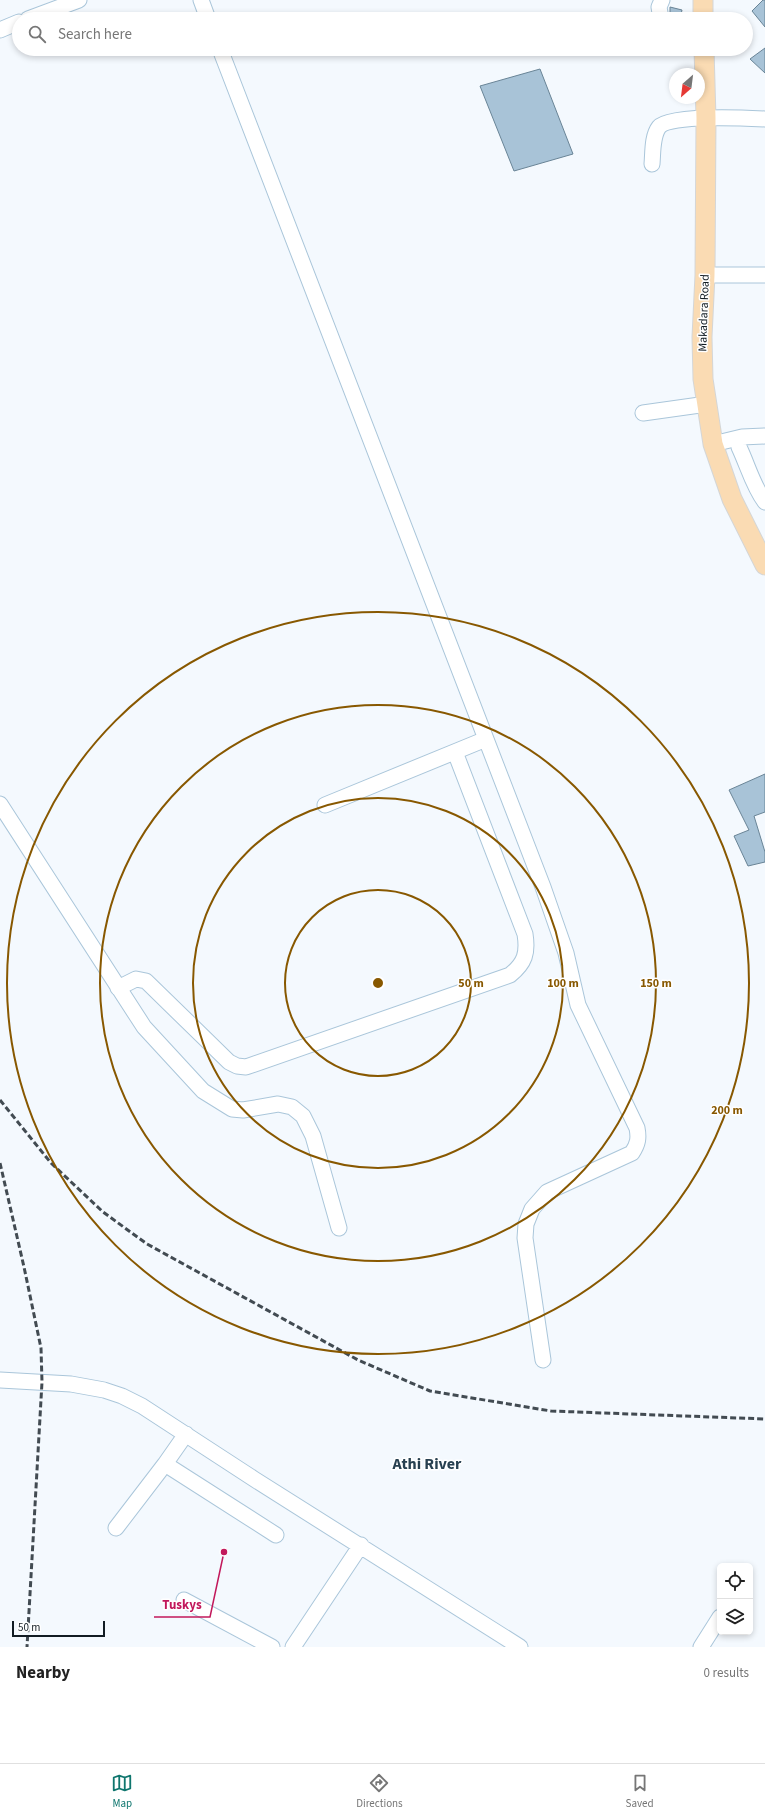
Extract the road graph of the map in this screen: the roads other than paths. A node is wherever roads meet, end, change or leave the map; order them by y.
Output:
1 (78, 0) edge
2 (201, 0) edge
3 (662, 0) edge
4 (703, 0) edge
5 (46, 12) edge
6 (205, 12) edge
7 (660, 12) edge
8 (703, 12) edge
9 (12, 25) edge
10 (0, 30) edge
11 (223, 56) edge
12 (704, 56) edge
13 (706, 118) junction
14 (765, 119) edge
15 (652, 164) dead end
16 (705, 275) junction
17 (765, 276) edge
18 (707, 404) junction
19 (643, 413) dead end
20 (765, 436) edge
21 (713, 444) junction
22 (739, 447) dead end
23 (765, 502) edge
24 (765, 565) edge
25 (486, 739) junction
26 (455, 752) junction
27 (0, 804) edge
28 (325, 805) dead end
29 (118, 988) junction
30 (339, 1228) dead end
31 (544, 1360) dead end
32 (0, 1380) edge
33 (186, 1434) junction
34 (165, 1464) junction
35 (116, 1528) dead end
36 (276, 1535) dead end
37 (361, 1545) junction
38 (184, 1600) dead end
39 (717, 1621) edge
40 (272, 1647) edge
41 (293, 1647) edge
42 (520, 1647) edge
43 (701, 1647) edge

1 - 5 street
2 - 6 street
3 - 7 street
4 - 8 main road
9 - 10 street
11 - 25 street
12 - 13 main road, Makadara Road
13 - 14 street
13 - 15 street
13 - 16 main road, Makadara Road
16 - 17 street
16 - 18 main road, Makadara Road
18 - 19 street
18 - 21 main road, Makadara Road
20 - 21 street
21 - 24 main road, Makadara Road
22 - 23 street
25 - 26 street
25 - 31 street
26 - 28 street
26 - 29 street
27 - 29 street
29 - 30 street
32 - 33 street
33 - 34 street
33 - 37 street
34 - 35 street
34 - 36 street
37 - 41 street
37 - 42 street
38 - 40 street
39 - 43 street

